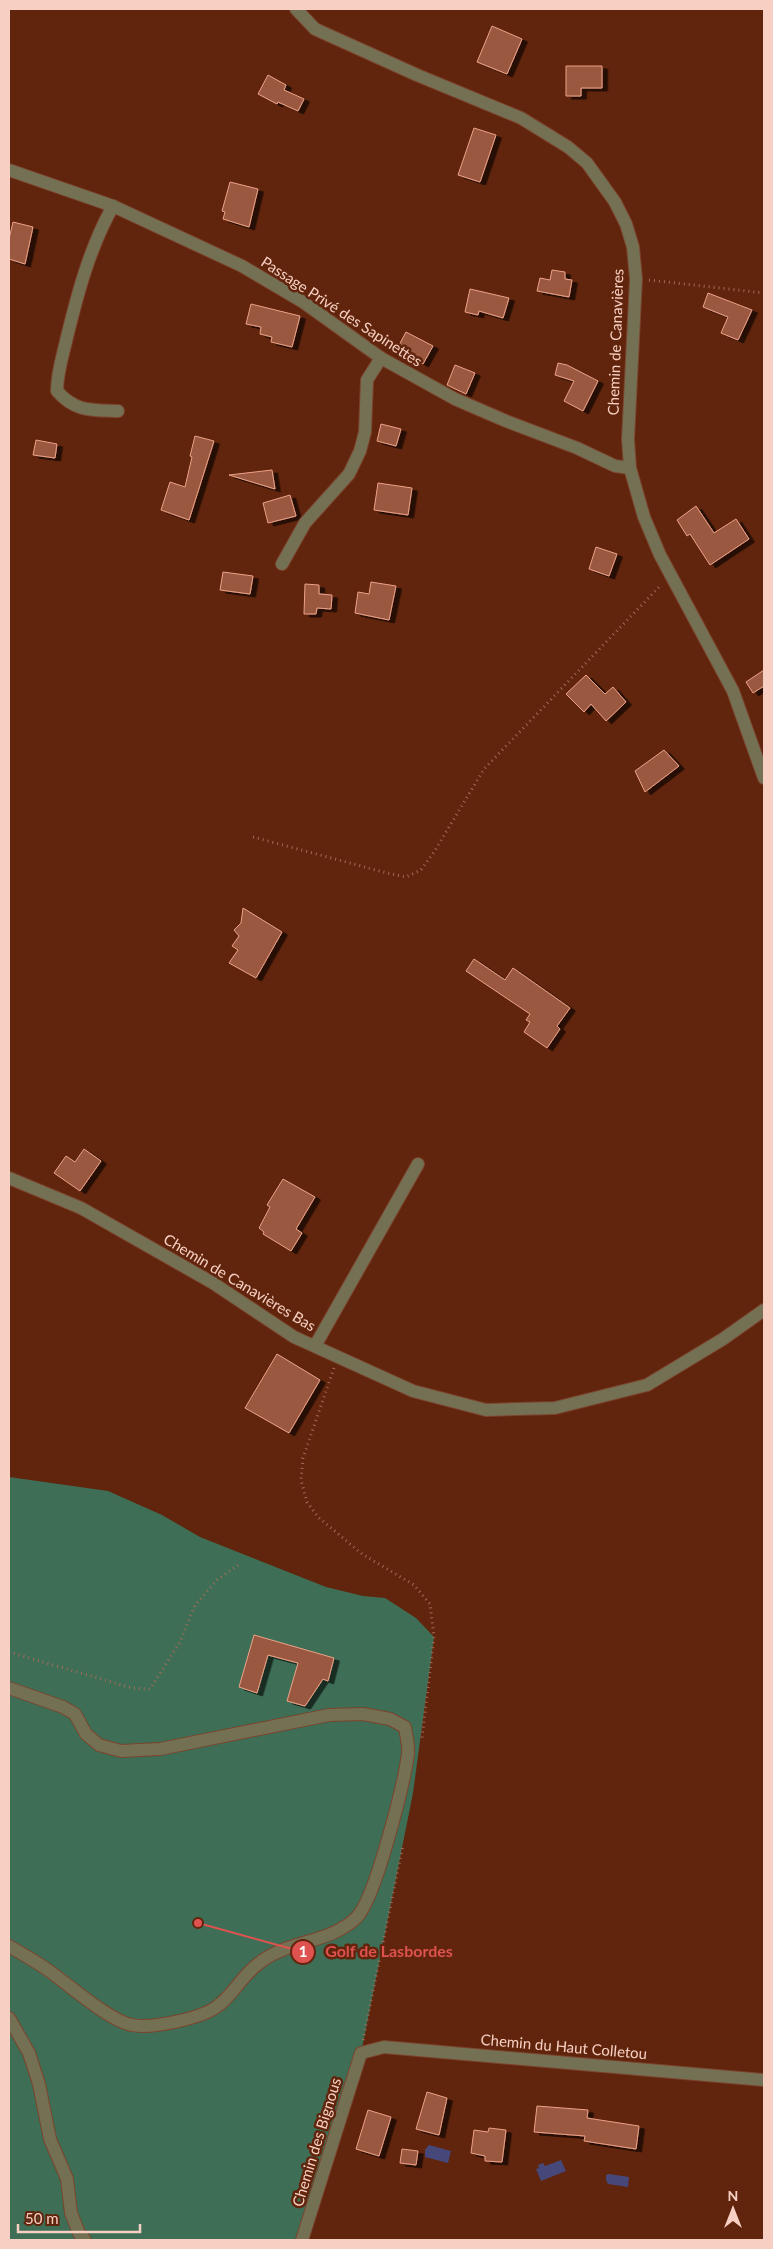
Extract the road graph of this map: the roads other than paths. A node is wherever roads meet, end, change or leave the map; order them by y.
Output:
1 (296, 9) edge
2 (9, 170) edge
3 (113, 206) junction
4 (381, 358) junction
5 (118, 411) dead end
6 (630, 468) junction
7 (282, 564) dead end
8 (764, 778) edge
9 (418, 1164) dead end
10 (9, 1178) edge
11 (764, 1310) edge
12 (315, 1346) junction
13 (9, 1688) edge
14 (9, 1946) edge
15 (9, 2018) edge
16 (360, 2053) joint
17 (764, 2080) edge
18 (85, 2240) edge
19 (302, 2240) edge

1 - 6 street, Chemin de Canavières
2 - 3 street, Passage Privé des Sapinettes
3 - 4 street, Passage Privé des Sapinettes
3 - 5 street
4 - 6 street, Passage Privé des Sapinettes
4 - 7 street
6 - 8 street, Chemin de Canavières
9 - 12 street
10 - 12 street, Chemin de Canavières Bas
11 - 12 street, Chemin de Canavières Bas
13 - 14 street
15 - 18 street
16 - 17 street, Chemin du Haut Colletou
16 - 19 street, Chemin des Bignous

